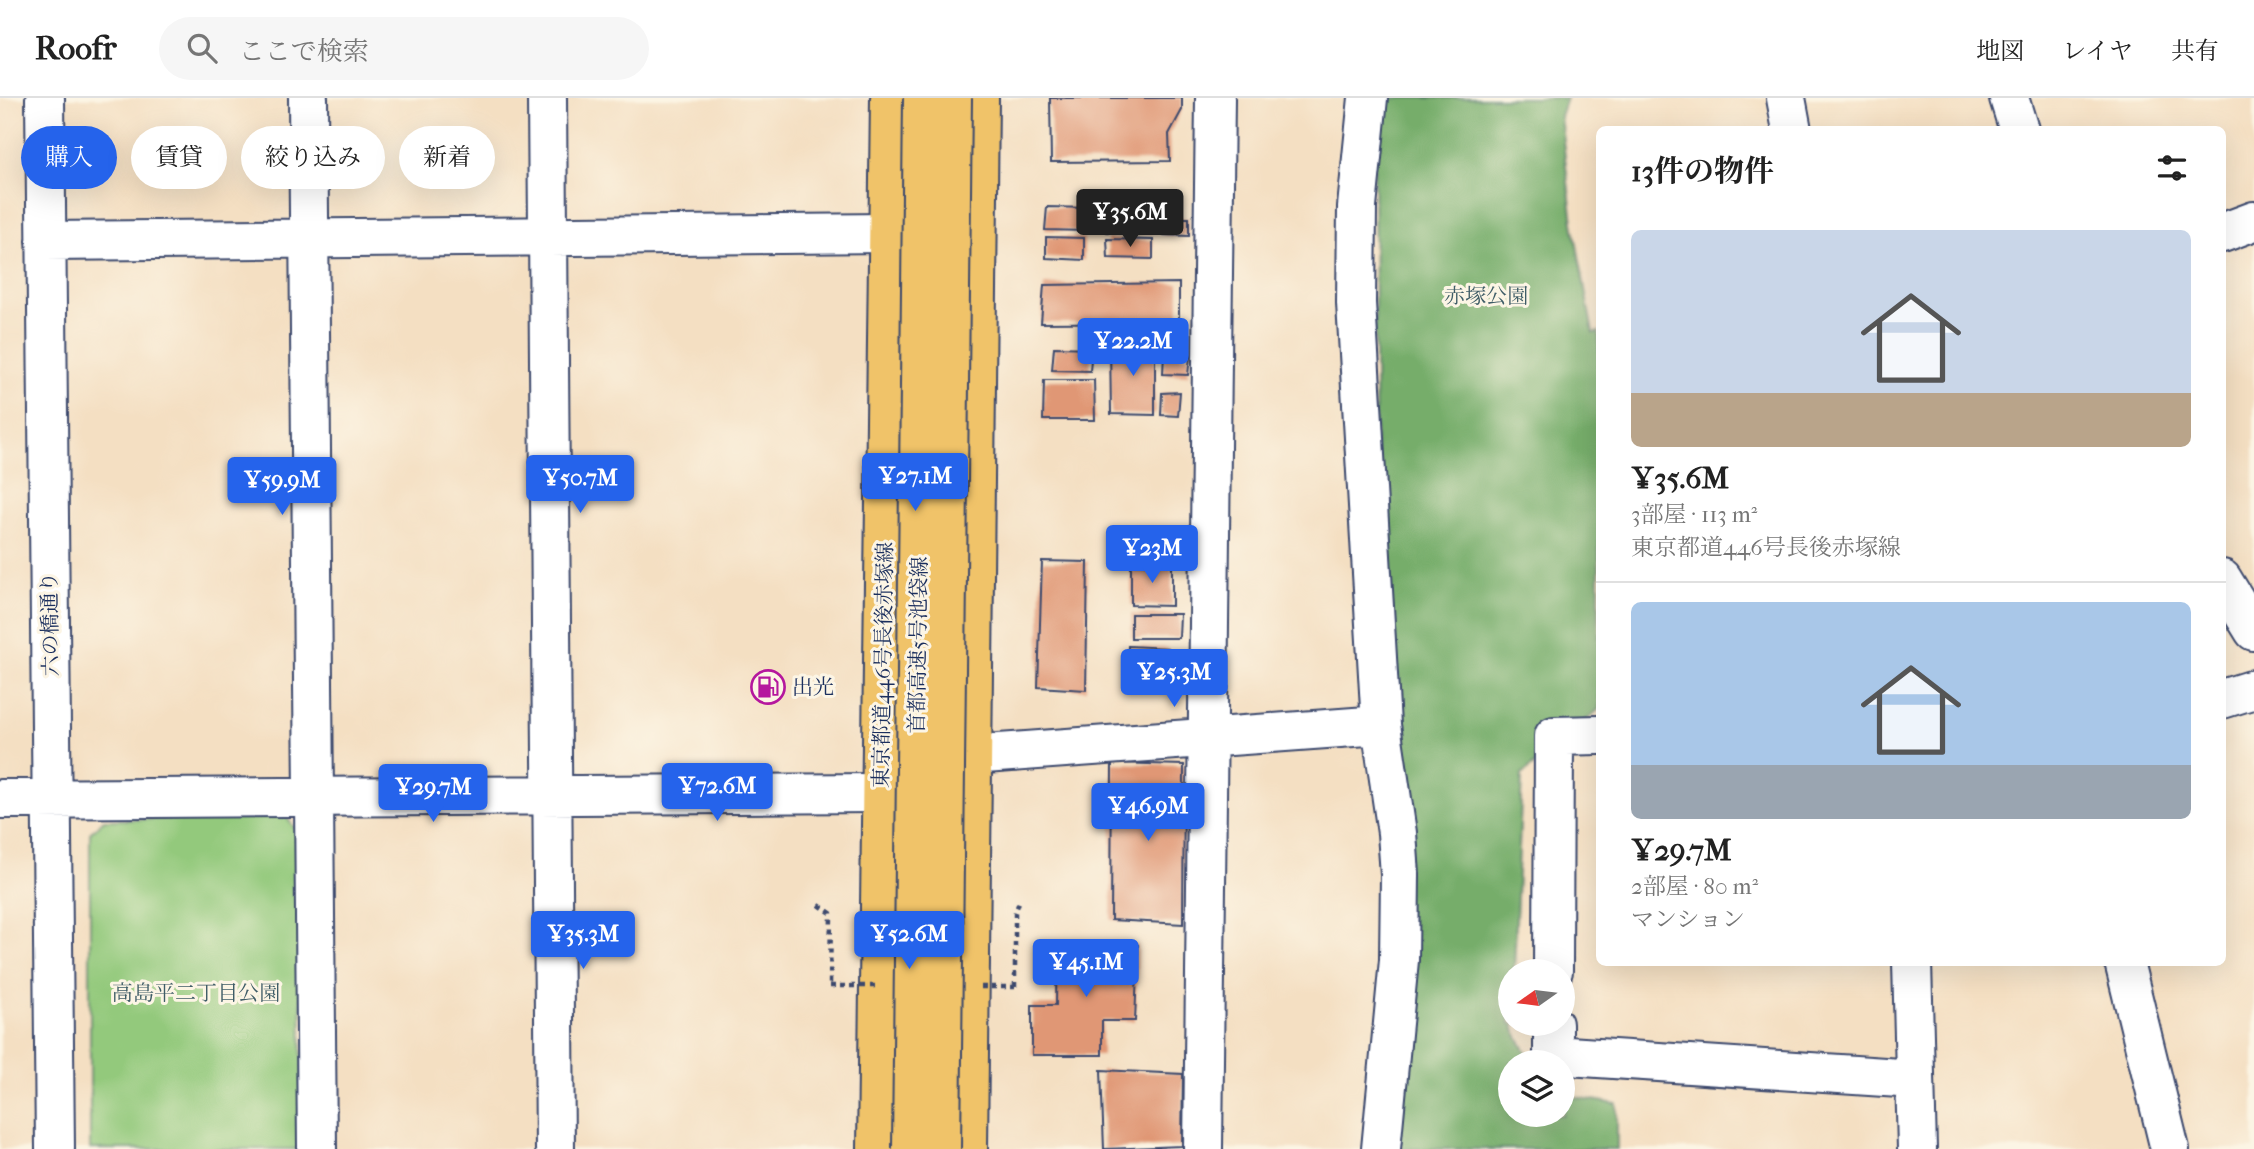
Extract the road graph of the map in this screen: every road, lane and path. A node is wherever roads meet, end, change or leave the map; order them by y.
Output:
1 (45, 98) edge
2 (308, 98) edge
3 (547, 98) edge
4 (890, 98) edge
5 (923, 98) edge
6 (952, 98) edge
7 (979, 98) edge
8 (1214, 98) edge
9 (1368, 98) edge
10 (1786, 98) edge
11 (2009, 98) edge
12 (1790, 126) edge
13 (2018, 126) edge
14 (2254, 221) edge
15 (2226, 232) edge
16 (889, 233) junction
17 (548, 237) junction
18 (310, 239) junction
19 (46, 241) junction
20 (2226, 586) edge
21 (2254, 631) edge
22 (2254, 689) edge
23 (2226, 698) edge
24 (1381, 725) junction
25 (1596, 735) edge
26 (1208, 736) junction
27 (971, 755) junction
28 (881, 793) junction
29 (552, 794) junction
30 (313, 795) junction
31 (0, 799) edge
32 (51, 799) junction
33 (1019, 902) dead end
34 (818, 905) dead end
35 (1553, 959) edge
36 (1912, 966) edge
37 (2125, 966) edge
38 (830, 986) dead end
39 (1015, 987) dead end
40 (1553, 1036) edge
41 (1914, 1079) junction
42 (55, 1149) edge
43 (317, 1149) edge
44 (555, 1149) edge
45 (877, 1149) edge
46 (912, 1149) edge
47 (941, 1149) edge
48 (968, 1149) edge
49 (1203, 1149) edge
50 (1381, 1149) edge
51 (1917, 1149) edge
52 (2171, 1149) edge

1 - 19 street, 六の橋通り
2 - 18 street
3 - 17 street
4 - 16 main road, 東京都道446号長後赤塚線
5 - 46 main road, 首都高速5号池袋線, bridge
6 - 47 main road, 首都高速5号池袋線, bridge
7 - 27 main road
8 - 26 street
9 - 24 street
10 - 12 street
11 - 13 street
14 - 15 street
16 - 17 street
16 - 28 main road, 東京都道446号長後赤塚線
17 - 18 street
17 - 29 street
18 - 19 street
18 - 30 street
19 - 32 street, 六の橋通り
20 - 21 street
22 - 23 street
24 - 26 street
24 - 50 street
25 - 35 street
26 - 27 street
26 - 49 street
27 - 48 main road
28 - 29 street
28 - 45 main road, 東京都道446号長後赤塚線
29 - 30 street
29 - 44 street
30 - 32 street
30 - 43 street
31 - 32 street
32 - 42 street, 六の橋通り
33 - 39 path
34 - 38 path
36 - 41 street
37 - 52 street
40 - 41 street
41 - 51 street

